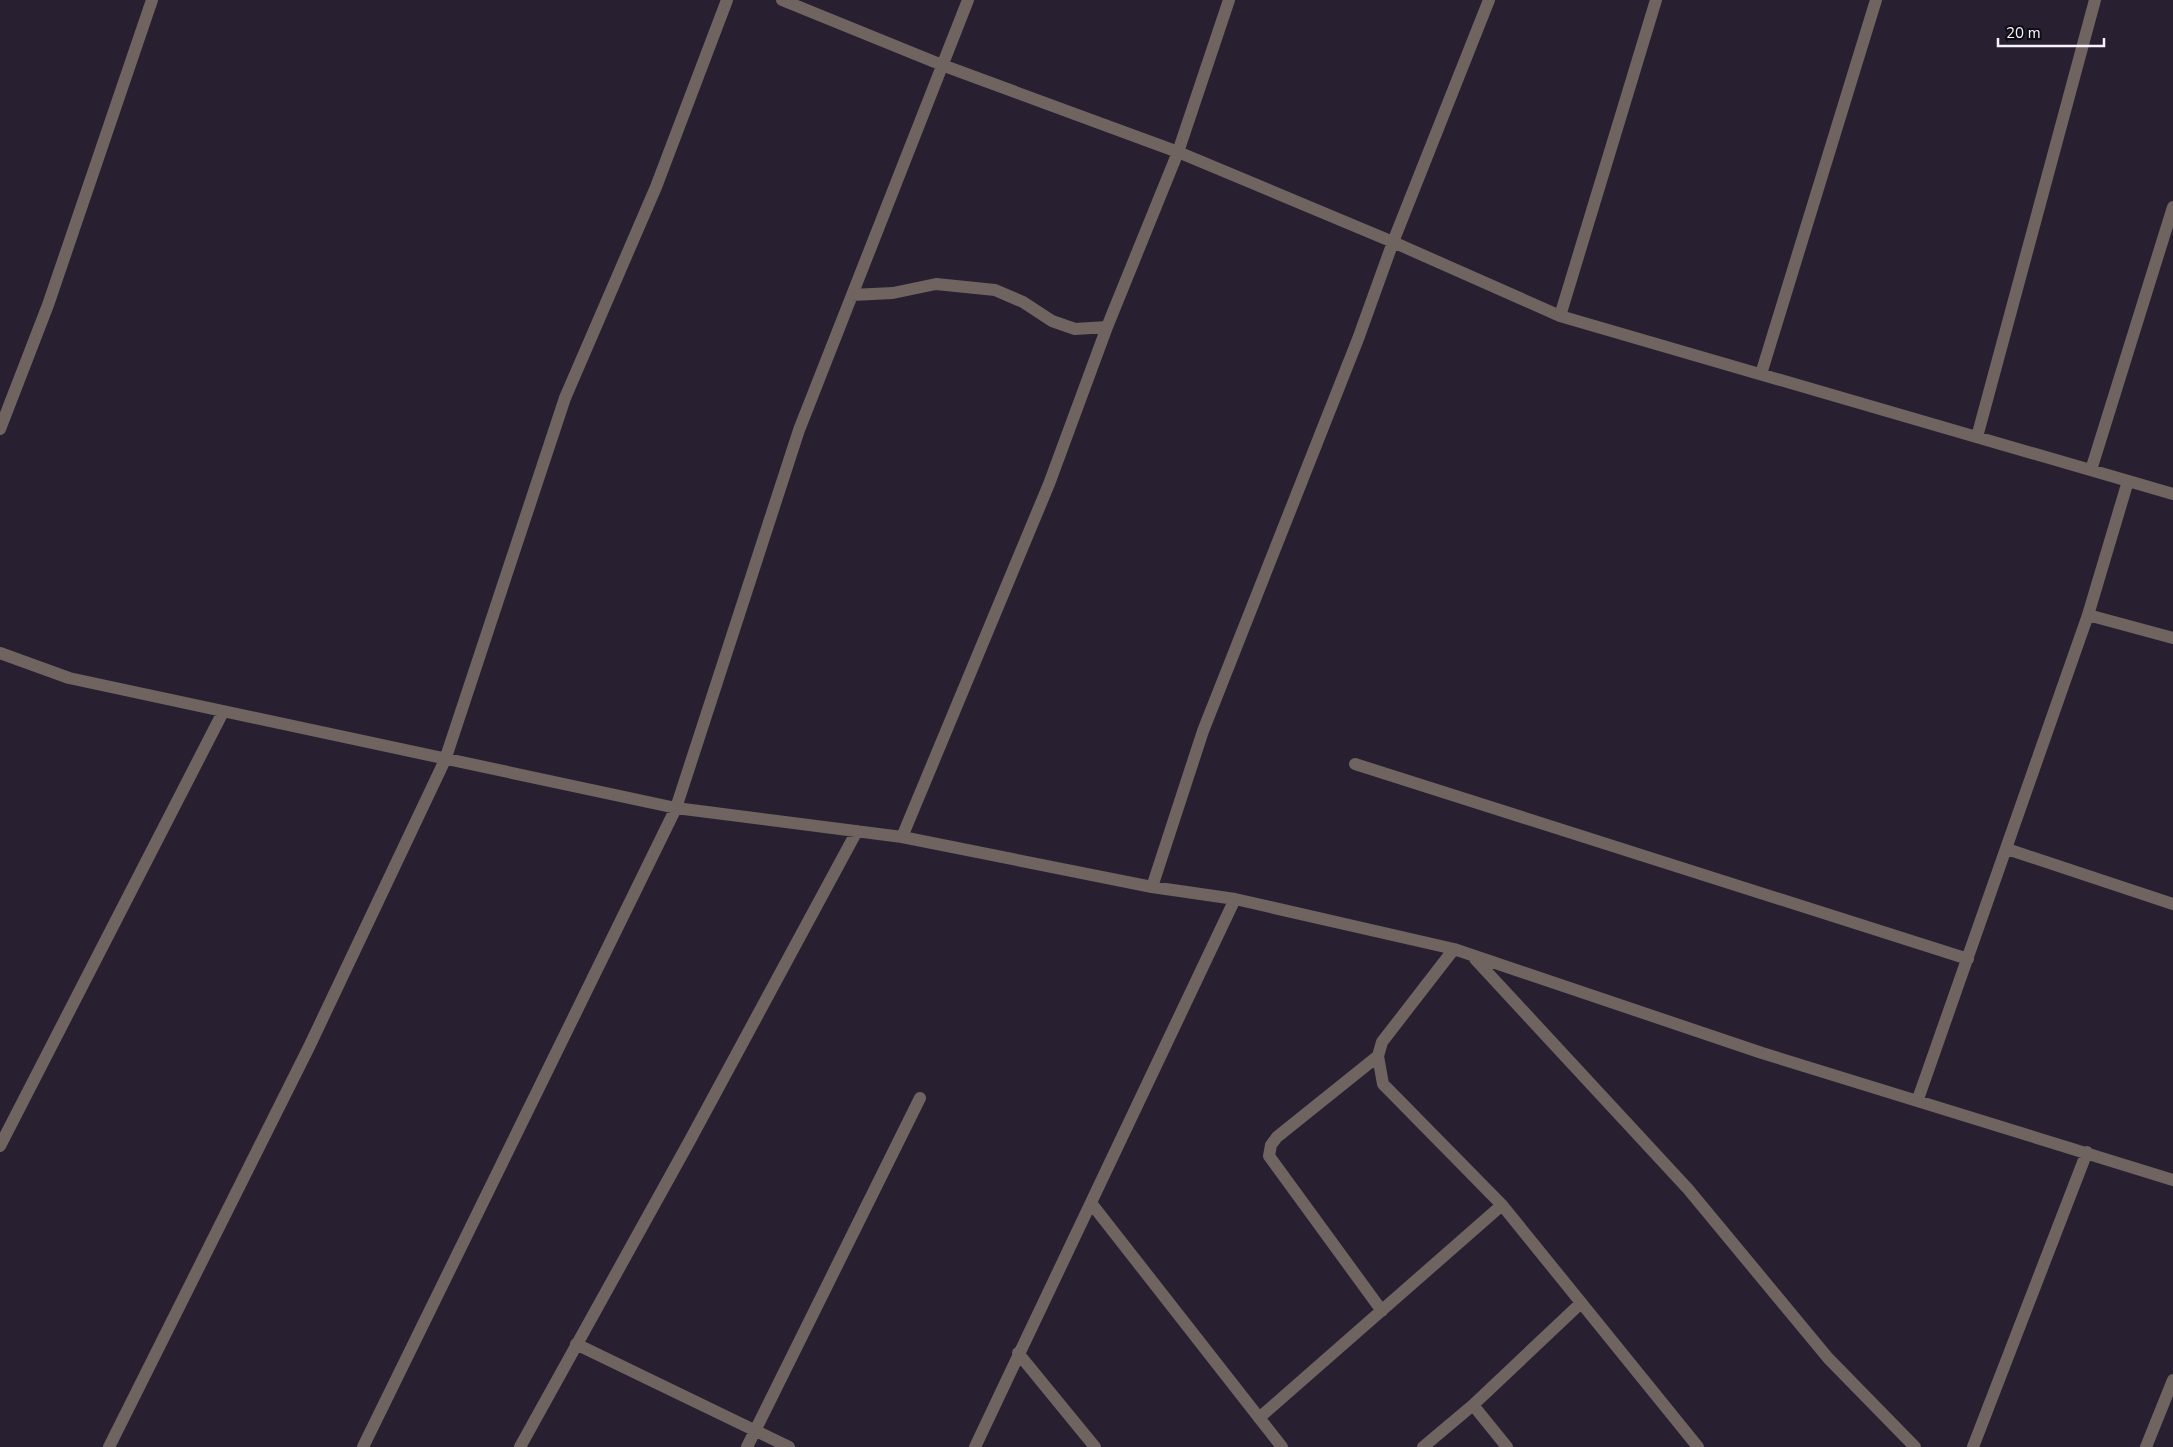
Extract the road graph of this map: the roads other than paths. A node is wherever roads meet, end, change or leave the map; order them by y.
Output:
1 (152, 0) edge
2 (727, 0) edge
3 (782, 0) edge
4 (968, 0) edge
5 (1229, 0) edge
6 (1489, 0) edge
7 (1656, 0) edge
8 (1876, 0) edge
9 (2096, 0) edge
10 (942, 65) junction
11 (1178, 152) junction
12 (2173, 207) edge
13 (1393, 242) junction
14 (852, 295) junction
15 (1560, 316) junction
16 (1107, 328) junction
17 (1761, 374) junction
18 (0, 429) edge
19 (1977, 437) junction
20 (2091, 470) junction
21 (2128, 481) junction
22 (2173, 494) edge
23 (2088, 615) junction
24 (2173, 638) edge
25 (0, 653) edge
26 (223, 712) junction
27 (445, 760) junction
28 (1355, 764) dead end
29 (676, 808) junction
30 (857, 831) junction
31 (902, 837) junction
32 (2007, 849) junction
33 (1152, 887) junction
34 (1235, 898) junction
35 (2173, 904) edge
36 (1454, 949) junction
37 (1475, 958) junction
38 (1968, 959) junction
39 (1378, 1056) junction
40 (920, 1098) dead end
41 (1918, 1099) junction
42 (0, 1146) edge
43 (2087, 1152) junction
44 (2173, 1180) edge
45 (1091, 1203) junction
46 (1502, 1205) junction
47 (1581, 1303) junction
48 (1382, 1311) junction
49 (576, 1344) junction
50 (1018, 1353) junction
51 (2173, 1380) edge
52 (1474, 1405) junction
53 (1259, 1418) junction
54 (756, 1430) junction
55 (109, 1447) edge
56 (362, 1447) edge
57 (520, 1447) edge
58 (747, 1447) edge
59 (788, 1447) edge
60 (976, 1447) edge
61 (1095, 1447) edge
62 (1282, 1447) edge
63 (1423, 1447) edge
64 (1507, 1447) edge
65 (1698, 1447) edge
66 (1915, 1447) edge
67 (1973, 1447) edge
68 (2146, 1447) edge

1 - 18 street
2 - 27 street
3 - 10 street
4 - 10 street
5 - 11 street
6 - 13 street
7 - 15 street
8 - 17 street
9 - 19 street
10 - 11 street
10 - 14 street
11 - 13 street
11 - 16 street
12 - 20 street
13 - 15 street
13 - 33 street
14 - 16 street
14 - 29 street
15 - 17 street
16 - 31 street
17 - 19 street
19 - 20 street
20 - 21 street
21 - 22 street
21 - 23 street
23 - 24 street
23 - 32 street
25 - 26 street
26 - 27 street
26 - 42 street
27 - 29 street
27 - 55 street
28 - 38 street
29 - 30 street
29 - 56 street
30 - 31 street
30 - 49 street
31 - 33 street
32 - 35 street
32 - 38 street
33 - 34 street
34 - 36 street
34 - 45 street
36 - 37 street
36 - 39 street
37 - 41 street
37 - 66 street
38 - 41 street
39 - 46 street
39 - 48 street
40 - 54 street
41 - 43 street
43 - 44 street
43 - 67 street
45 - 50 street
45 - 53 street
46 - 47 street
46 - 48 street
47 - 52 street
47 - 65 street
48 - 53 street
49 - 54 street
49 - 57 street
50 - 60 street
50 - 61 street
51 - 68 street
52 - 63 street
52 - 64 street
53 - 62 street
54 - 58 street
54 - 59 street

